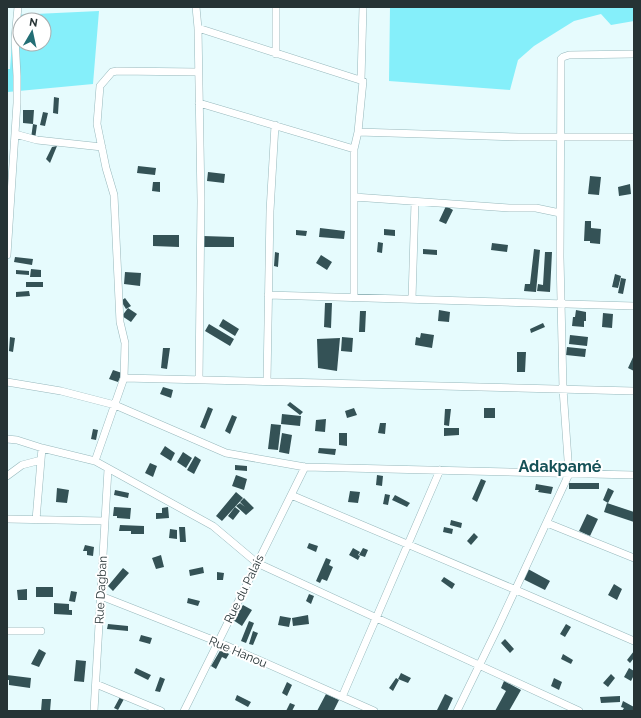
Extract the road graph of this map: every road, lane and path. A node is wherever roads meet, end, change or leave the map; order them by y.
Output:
1 (18, 7) edge
2 (196, 7) edge
3 (276, 7) edge
4 (363, 7) edge
5 (198, 28) junction
6 (276, 54) junction
7 (634, 54) edge
8 (198, 72) junction
9 (361, 80) junction
10 (199, 103) junction
11 (275, 125) junction
12 (358, 132) junction
13 (15, 134) junction
14 (560, 137) junction
15 (634, 137) edge
16 (102, 147) junction
17 (354, 149) junction
18 (354, 197) junction
19 (415, 202) junction
20 (560, 213) junction
21 (7, 255) edge
22 (268, 295) junction
23 (354, 298) junction
24 (412, 299) junction
25 (561, 304) junction
26 (634, 306) edge
27 (124, 378) junction
28 (199, 380) junction
29 (267, 381) junction
30 (7, 382) edge
31 (563, 389) junction
32 (634, 391) edge
33 (115, 405) junction
34 (7, 439) edge
35 (42, 448) junction
36 (41, 460) junction
37 (95, 461) junction
38 (305, 467) junction
39 (108, 469) junction
40 (440, 470) junction
41 (569, 474) junction
42 (634, 475) edge
43 (7, 476) edge
44 (291, 495) junction
45 (7, 519) edge
46 (36, 520) junction
47 (105, 521) junction
48 (547, 523) junction
49 (408, 544) junction
50 (634, 558) edge
51 (258, 563) junction
52 (516, 590) junction
53 (101, 596) junction
54 (376, 617) junction
55 (7, 631) edge
56 (41, 631) dead end
57 (634, 641) edge
58 (218, 642) junction
59 (479, 665) junction
60 (96, 684) junction
61 (342, 697) junction
62 (94, 711) edge
63 (161, 711) edge
64 (184, 711) edge
65 (374, 711) edge
66 (456, 711) edge
67 (579, 711) edge

1 - 13 street
2 - 5 street
3 - 6 street
4 - 9 street
5 - 6 street
5 - 8 street
6 - 9 street
7 - 14 street
8 - 10 street
8 - 16 street
9 - 12 street
10 - 11 street
10 - 28 street
11 - 17 street
11 - 22 street
12 - 14 street
12 - 17 street
13 - 16 street
13 - 21 street
14 - 15 street
14 - 20 street
16 - 27 street
17 - 18 street
18 - 19 street
18 - 23 street
19 - 20 street
19 - 24 street
20 - 25 street
22 - 23 street
22 - 29 street
23 - 24 street
24 - 25 street
25 - 26 street
25 - 31 street
27 - 28 street
27 - 33 street
28 - 29 street
29 - 31 street
30 - 33 street
31 - 32 street
31 - 41 street
33 - 37 street
33 - 38 street
34 - 35 street
35 - 36 street
35 - 37 street
36 - 43 street
36 - 46 street
37 - 39 street
38 - 40 street
38 - 44 street, Rue du Palais
39 - 47 street, Rue Dagban
39 - 51 street
40 - 41 street
40 - 49 street
41 - 42 street
41 - 48 street
44 - 49 street
44 - 51 street, Rue du Palais
45 - 46 street
46 - 47 street
47 - 53 street, Rue Dagban
48 - 50 street
48 - 52 street
49 - 52 street
49 - 54 street
51 - 54 street
51 - 58 street, Rue du Palais
52 - 57 street
52 - 59 street
53 - 58 street, Rue Hanou
53 - 60 street, Rue Dagban
54 - 59 street
54 - 61 street
55 - 56 street
58 - 61 street, Rue Hanou
58 - 64 street, Rue du Palais
59 - 66 street
59 - 67 street
60 - 62 street, Rue Dagban
60 - 63 street
61 - 65 street, Rue Hanou

